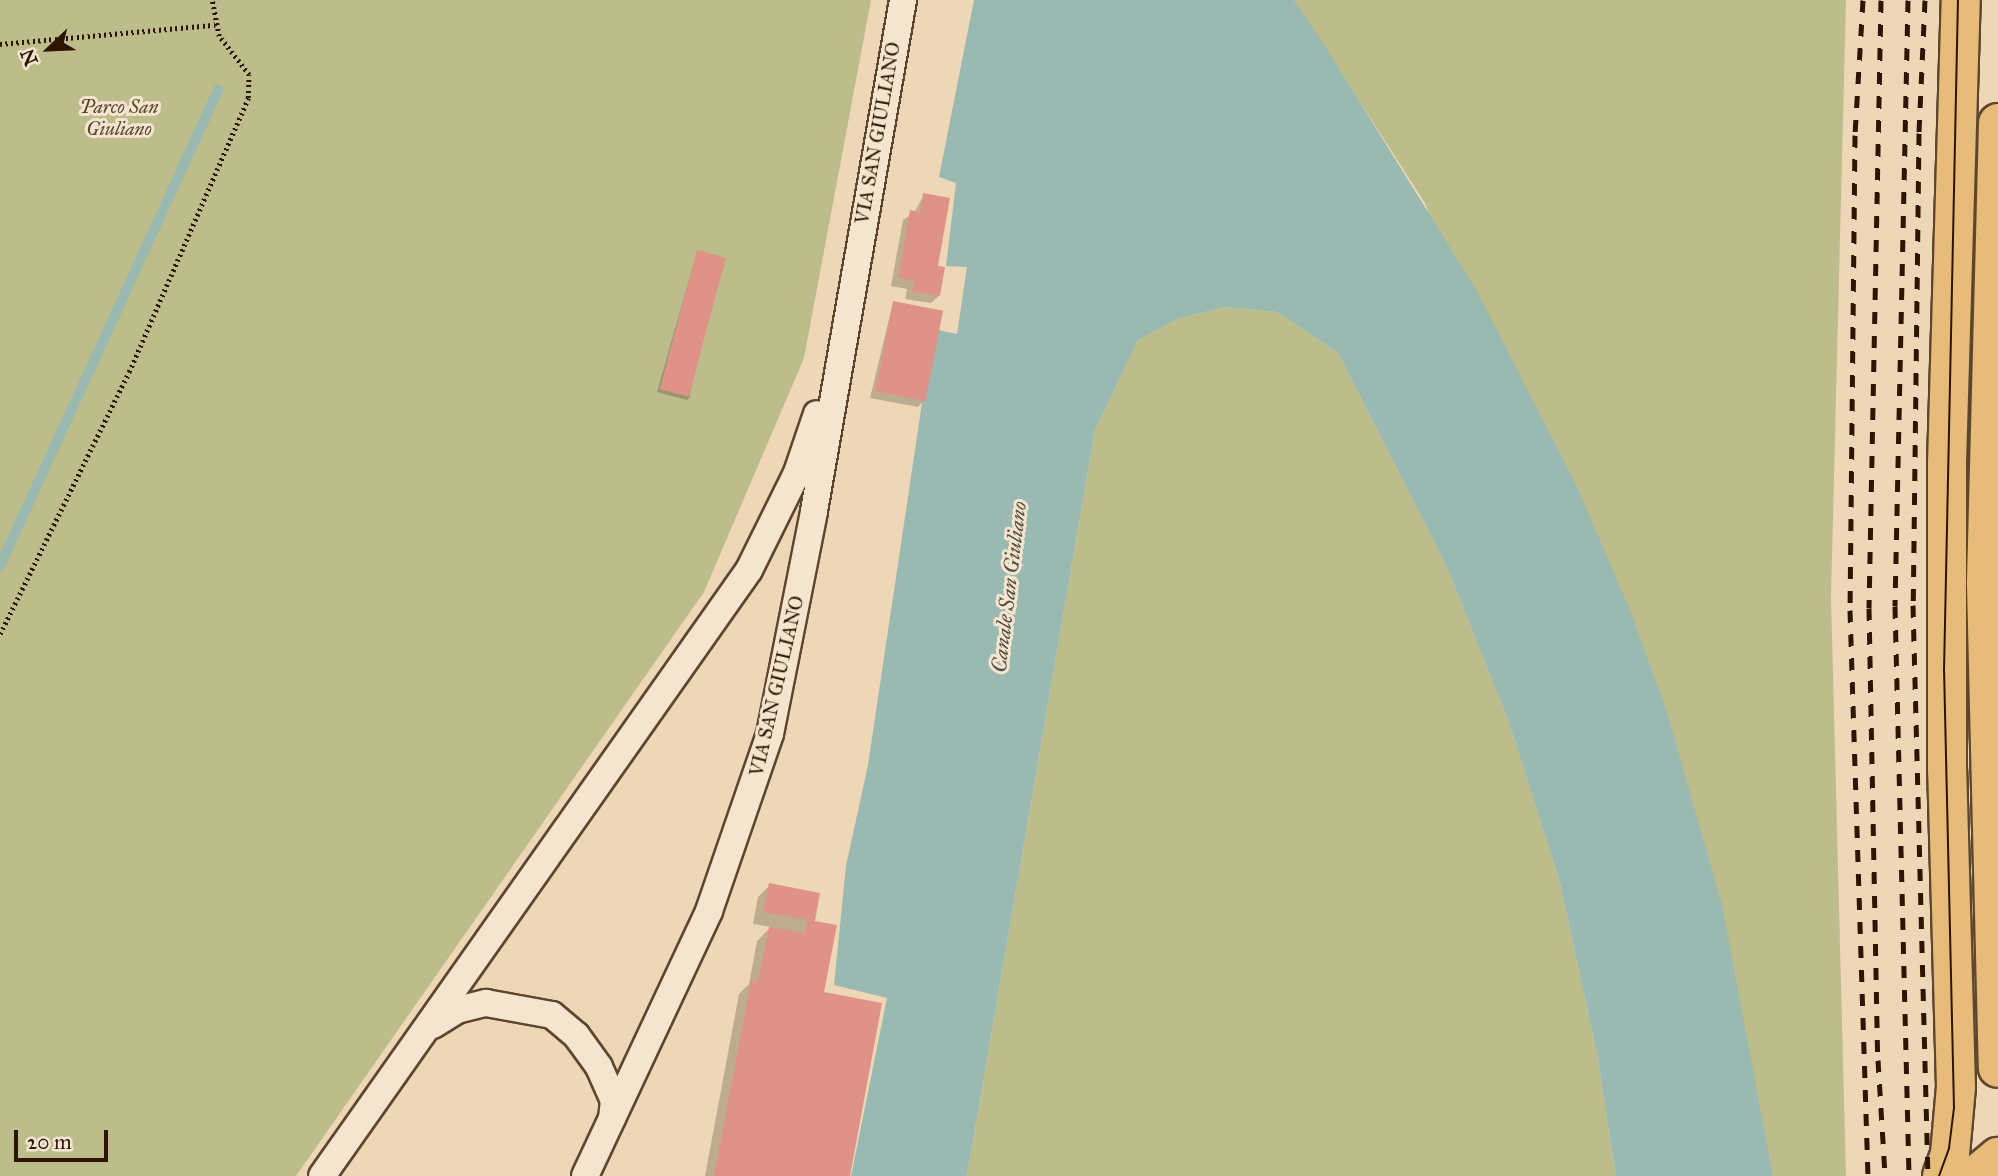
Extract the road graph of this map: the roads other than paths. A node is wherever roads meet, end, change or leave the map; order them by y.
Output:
1 (903, 0) edge
2 (1961, 0) edge
3 (1998, 123) edge
4 (846, 308) junction
5 (425, 1030) junction
6 (1998, 1068) edge
7 (611, 1123) junction
8 (1998, 1157) edge
9 (323, 1176) edge
10 (585, 1176) edge
11 (1942, 1176) edge
12 (1975, 1176) edge

1 - 4 street, VIA SAN GIULIANO
2 - 11 main road
3 - 6 main road
4 - 5 street, VIA SAN GIULIANO
4 - 7 street, VIA SAN GIULIANO
5 - 7 street, VIA SAN GIULIANO
5 - 9 street, VIA SAN GIULIANO
7 - 10 street, VIA SAN GIULIANO
8 - 12 main road

